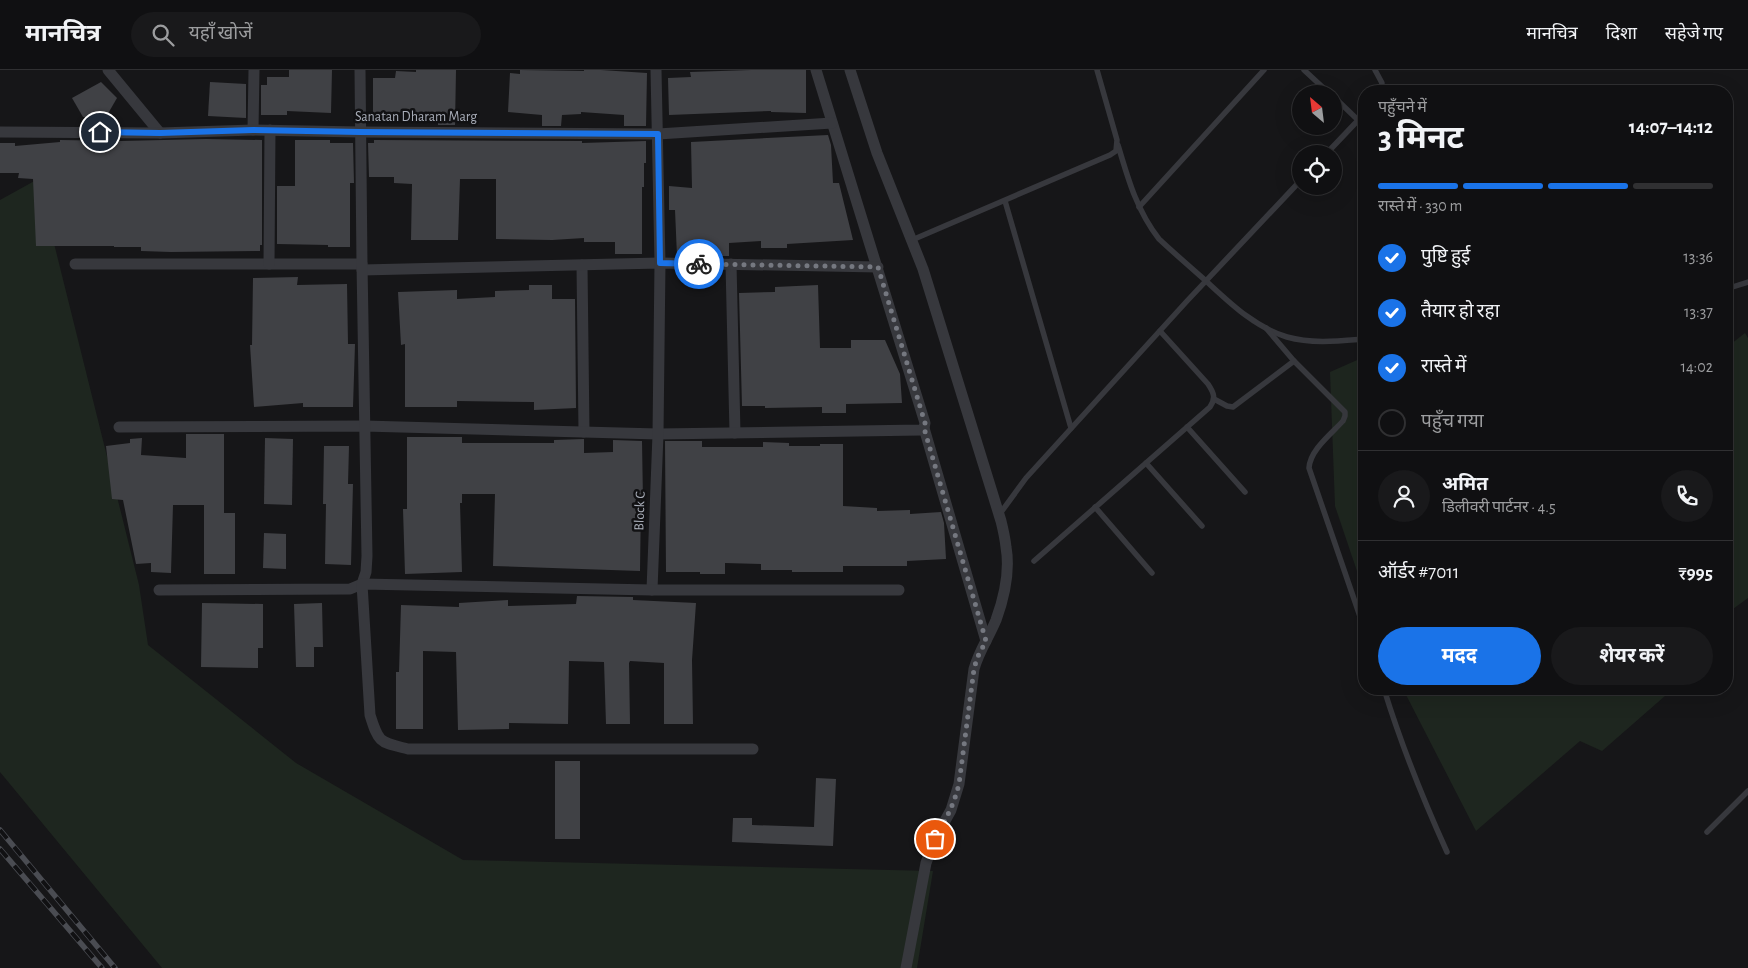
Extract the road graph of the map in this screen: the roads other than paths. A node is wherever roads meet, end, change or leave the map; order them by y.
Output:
1 (108, 70) edge
2 (254, 70) edge
3 (360, 70) edge
4 (656, 70) edge
5 (816, 70) edge
6 (850, 70) edge
7 (1097, 70) edge
8 (1264, 70) edge
9 (1304, 70) edge
10 (1375, 70) edge
11 (1320, 85) edge
12 (1382, 85) edge
13 (1342, 105) edge
14 (1358, 120) joint
15 (832, 124) junction
16 (253, 130) junction
17 (270, 130) junction
18 (0, 132) edge
19 (360, 132) junction
20 (160, 133) junction
21 (658, 134) junction
22 (1118, 145) junction
23 (1334, 145) edge
24 (1292, 190) edge
25 (1005, 201) junction
26 (1139, 207) junction
27 (912, 240) junction
28 (660, 263) junction
29 (75, 264) dead end
30 (269, 264) junction
31 (731, 264) junction
32 (582, 265) junction
33 (362, 267) junction
34 (878, 267) junction
35 (1206, 281) junction
36 (1748, 282) edge
37 (1733, 287) edge
38 (1266, 328) junction
39 (1160, 331) junction
40 (1358, 339) edge
41 (1294, 361) junction
42 (1214, 399) junction
43 (364, 426) junction
44 (119, 427) dead end
45 (1187, 427) junction
46 (924, 428) junction
47 (1071, 428) junction
48 (584, 432) junction
49 (735, 433) junction
50 (658, 434) junction
51 (1146, 463) junction
52 (1245, 492) dead end
53 (1095, 507) junction
54 (999, 515) junction
55 (1202, 526) dead end
56 (1034, 561) dead end
57 (1152, 573) dead end
58 (362, 584) junction
59 (160, 590) dead end
60 (652, 590) junction
61 (899, 590) dead end
62 (1358, 611) edge
63 (986, 641) junction
64 (1386, 695) edge
65 (753, 749) dead end
66 (1748, 790) edge
67 (1707, 832) dead end
68 (1447, 852) dead end
69 (906, 968) edge

1 - 20 street
2 - 16 street
3 - 19 street
4 - 21 street, Block C
5 - 15 street
6 - 27 street
7 - 22 lane
8 - 26 lane
9 - 11 lane
10 - 12 lane
13 - 14 lane
14 - 23 lane
15 - 21 street, Sanatan Dharam Marg
15 - 34 street
16 - 17 street, Sanatan Dharam Marg
16 - 20 street, Sanatan Dharam Marg
17 - 19 street, Sanatan Dharam Marg
17 - 30 street
18 - 20 street, Sanatan Dharam Marg
19 - 21 street, Sanatan Dharam Marg
19 - 33 street
21 - 28 street, Block C
22 - 25 lane
22 - 26 lane
24 - 35 lane
25 - 27 lane
25 - 47 lane
26 - 35 lane
27 - 54 street
28 - 31 street
28 - 32 street
28 - 50 street, Block C
29 - 30 street
30 - 33 street
31 - 34 street
31 - 49 street
32 - 33 street
32 - 48 street
33 - 43 street
34 - 46 street
35 - 38 lane
35 - 39 lane
36 - 37 lane
38 - 40 lane
38 - 41 lane
39 - 42 lane
39 - 47 lane
41 - 42 lane
41 - 62 lane
42 - 45 lane
43 - 44 street
43 - 48 street
43 - 58 street
45 - 51 lane
45 - 52 lane
46 - 49 street
46 - 63 street
47 - 54 lane
48 - 50 street
49 - 50 street
50 - 60 street, Block C
51 - 53 lane
51 - 55 lane
53 - 56 lane
53 - 57 lane
54 - 63 street
58 - 59 street
58 - 60 street
58 - 65 street
60 - 61 street
63 - 69 street
64 - 68 lane
66 - 67 lane

